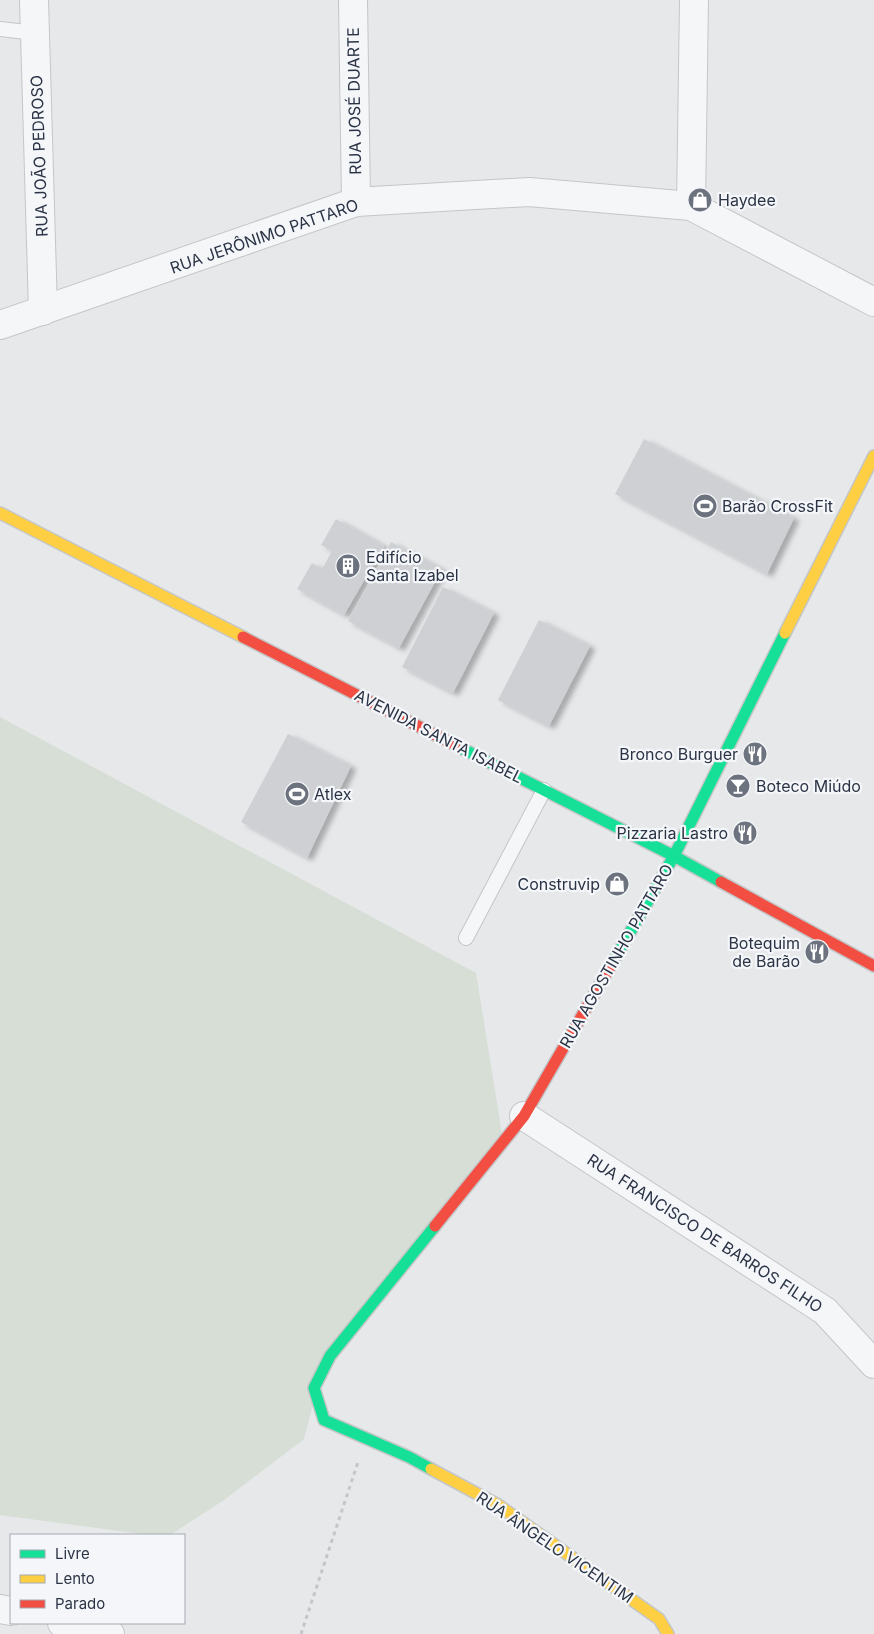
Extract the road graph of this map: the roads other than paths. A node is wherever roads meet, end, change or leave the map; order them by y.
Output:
1 (34, 0) edge
2 (353, 0) edge
3 (694, 0) edge
4 (0, 30) edge
5 (35, 32) junction
6 (356, 202) junction
7 (691, 206) junction
8 (874, 302) edge
9 (43, 311) junction
10 (0, 326) edge
11 (874, 456) edge
12 (0, 513) edge
13 (544, 790) junction
14 (674, 856) junction
15 (466, 938) dead end
16 (874, 966) edge
17 (524, 1116) junction
18 (874, 1364) edge
19 (324, 1420) joint
20 (66, 1624) edge
21 (106, 1633) edge
22 (668, 1634) edge

1 - 5 street, RUA JOÃO PEDROSO
2 - 6 street, RUA JOSÉ DUARTE
3 - 7 street
4 - 5 lane
5 - 9 street, RUA JOÃO PEDROSO
6 - 7 street, RUA JERÔNIMO PATTARO
6 - 9 street, RUA JERÔNIMO PATTARO
7 - 8 street, RUA JERÔNIMO PATTARO
9 - 10 street, RUA JERÔNIMO PATTARO
11 - 14 street, RUA AGOSTINHO PATTARO
12 - 13 street, AVENIDA SANTA ISABEL
13 - 14 street, AVENIDA SANTA ISABEL
13 - 15 lane
14 - 16 street, AVENIDA SANTA ISABEL
14 - 17 street, RUA AGOSTINHO PATTARO
17 - 18 street, RUA FRANCISCO DE BARROS FILHO
17 - 19 street, RUA AGOSTINHO PATTARO
19 - 22 street, RUA ÂNGELO VICENTIM
20 - 21 street

